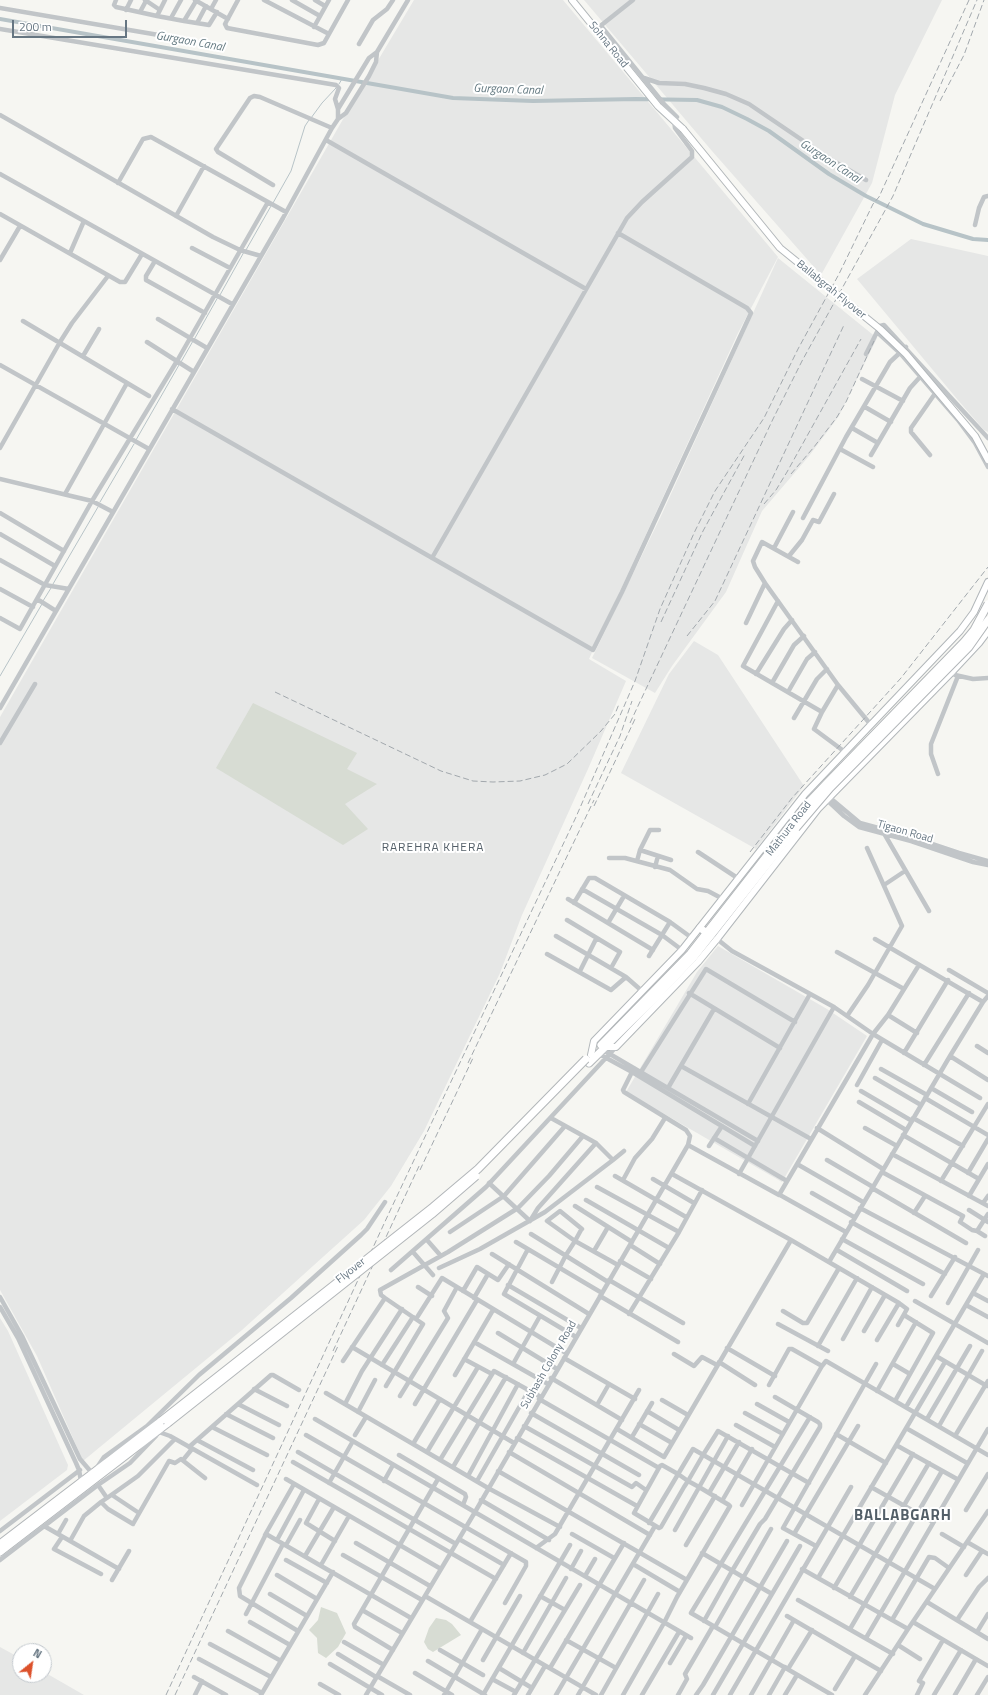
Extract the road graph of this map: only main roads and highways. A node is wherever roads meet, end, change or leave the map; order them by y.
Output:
1 (572, 0) edge
2 (661, 105) joint
3 (988, 460) edge
4 (988, 582) edge
5 (988, 604) edge
6 (988, 620) edge
7 (988, 631) edge
8 (793, 827) junction
9 (700, 928) junction
10 (708, 935) junction
11 (717, 939) junction
12 (688, 968) junction
13 (602, 1050) junction
14 (589, 1059) junction
15 (163, 1425) junction
16 (0, 1544) edge
17 (0, 1552) edge

1 - 2 main road, Sohna Road
2 - 3 main road, Ballabgrah Flyover, bridge
4 - 9 main road
5 - 8 highway, Mathura Road, bridge
6 - 8 highway, Mathura Road, bridge
7 - 11 main road
8 - 10 highway, Mathura Road
9 - 10 highway
9 - 14 main road
10 - 11 highway
10 - 12 highway, Mathura Road
10 - 14 highway, Mathura Road
11 - 12 main road
12 - 13 highway, Mathura Road
12 - 13 main road
13 - 14 highway, Flyover
14 - 15 highway, Flyover, bridge
15 - 16 highway, Flyover
15 - 17 highway

